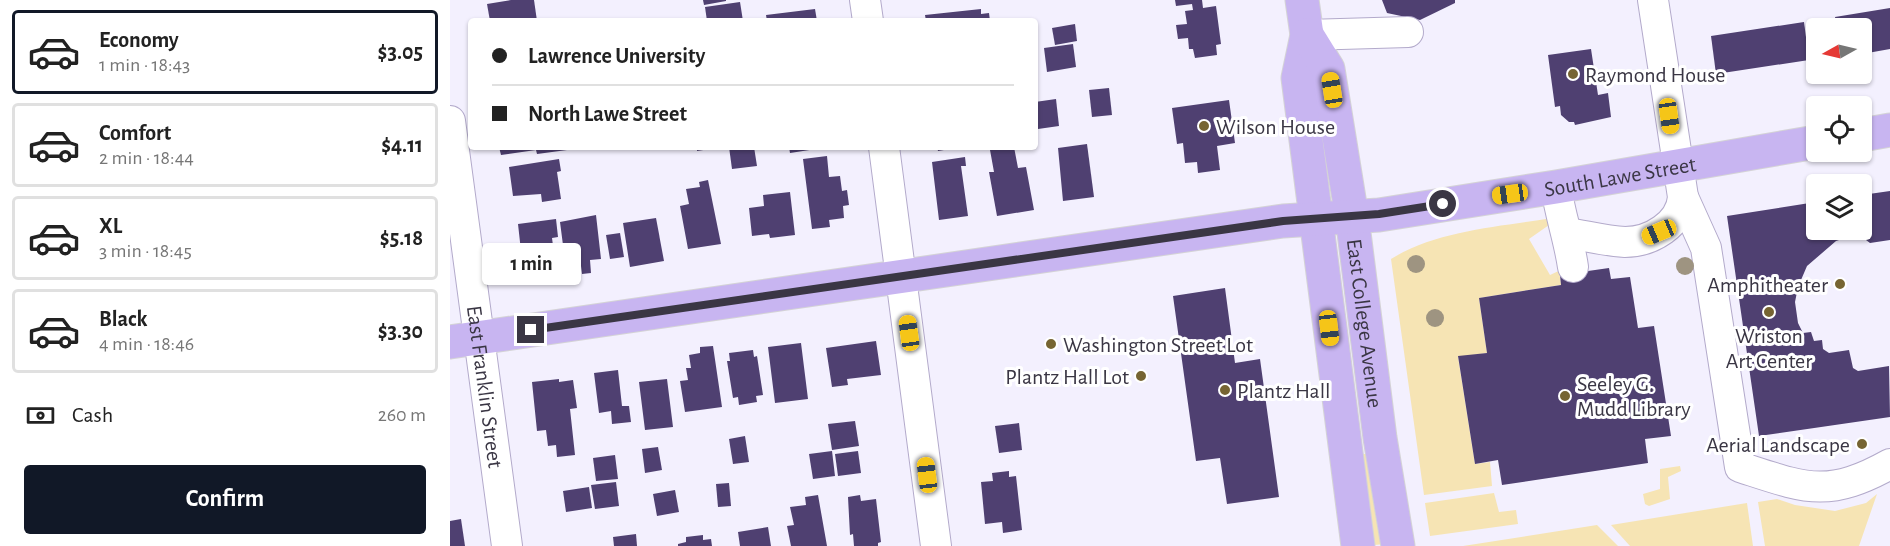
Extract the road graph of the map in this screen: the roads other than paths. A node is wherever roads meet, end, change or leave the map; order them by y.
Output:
1 (865, 0) edge
2 (1302, 0) edge
3 (1653, 0) edge
4 (868, 18) edge
5 (1408, 32) dead end
6 (1307, 36) junction
7 (450, 121) edge
8 (1890, 130) edge
9 (1872, 133) edge
10 (1806, 144) edge
11 (884, 150) edge
12 (1678, 165) junction
13 (1556, 187) junction
14 (1683, 197) junction
15 (1352, 217) junction
16 (1316, 218) junction
17 (1568, 233) junction
18 (1573, 267) dead end
19 (902, 277) junction
20 (465, 340) edge
21 (1890, 464) edge
22 (507, 546) edge
23 (936, 546) edge
24 (1358, 546) edge
25 (1398, 546) edge

1 - 4 street
2 - 6 main road, East College Avenue
3 - 12 street
5 - 6 street
6 - 15 main road, East College Avenue
6 - 16 main road, East College Avenue
7 - 20 street, East Franklin Street
8 - 9 main road
10 - 12 main road, South Lawe Street
11 - 19 street
12 - 13 main road, South Lawe Street
12 - 14 street
13 - 15 main road, South Lawe Street
13 - 17 street
14 - 17 street
14 - 21 street
15 - 16 main road, South Lawe Street
15 - 25 main road, East College Avenue
16 - 19 main road, South Lawe Street
16 - 24 main road, East College Avenue
17 - 18 street
19 - 20 main road, South Lawe Street
19 - 23 street
20 - 22 street, East Franklin Street

